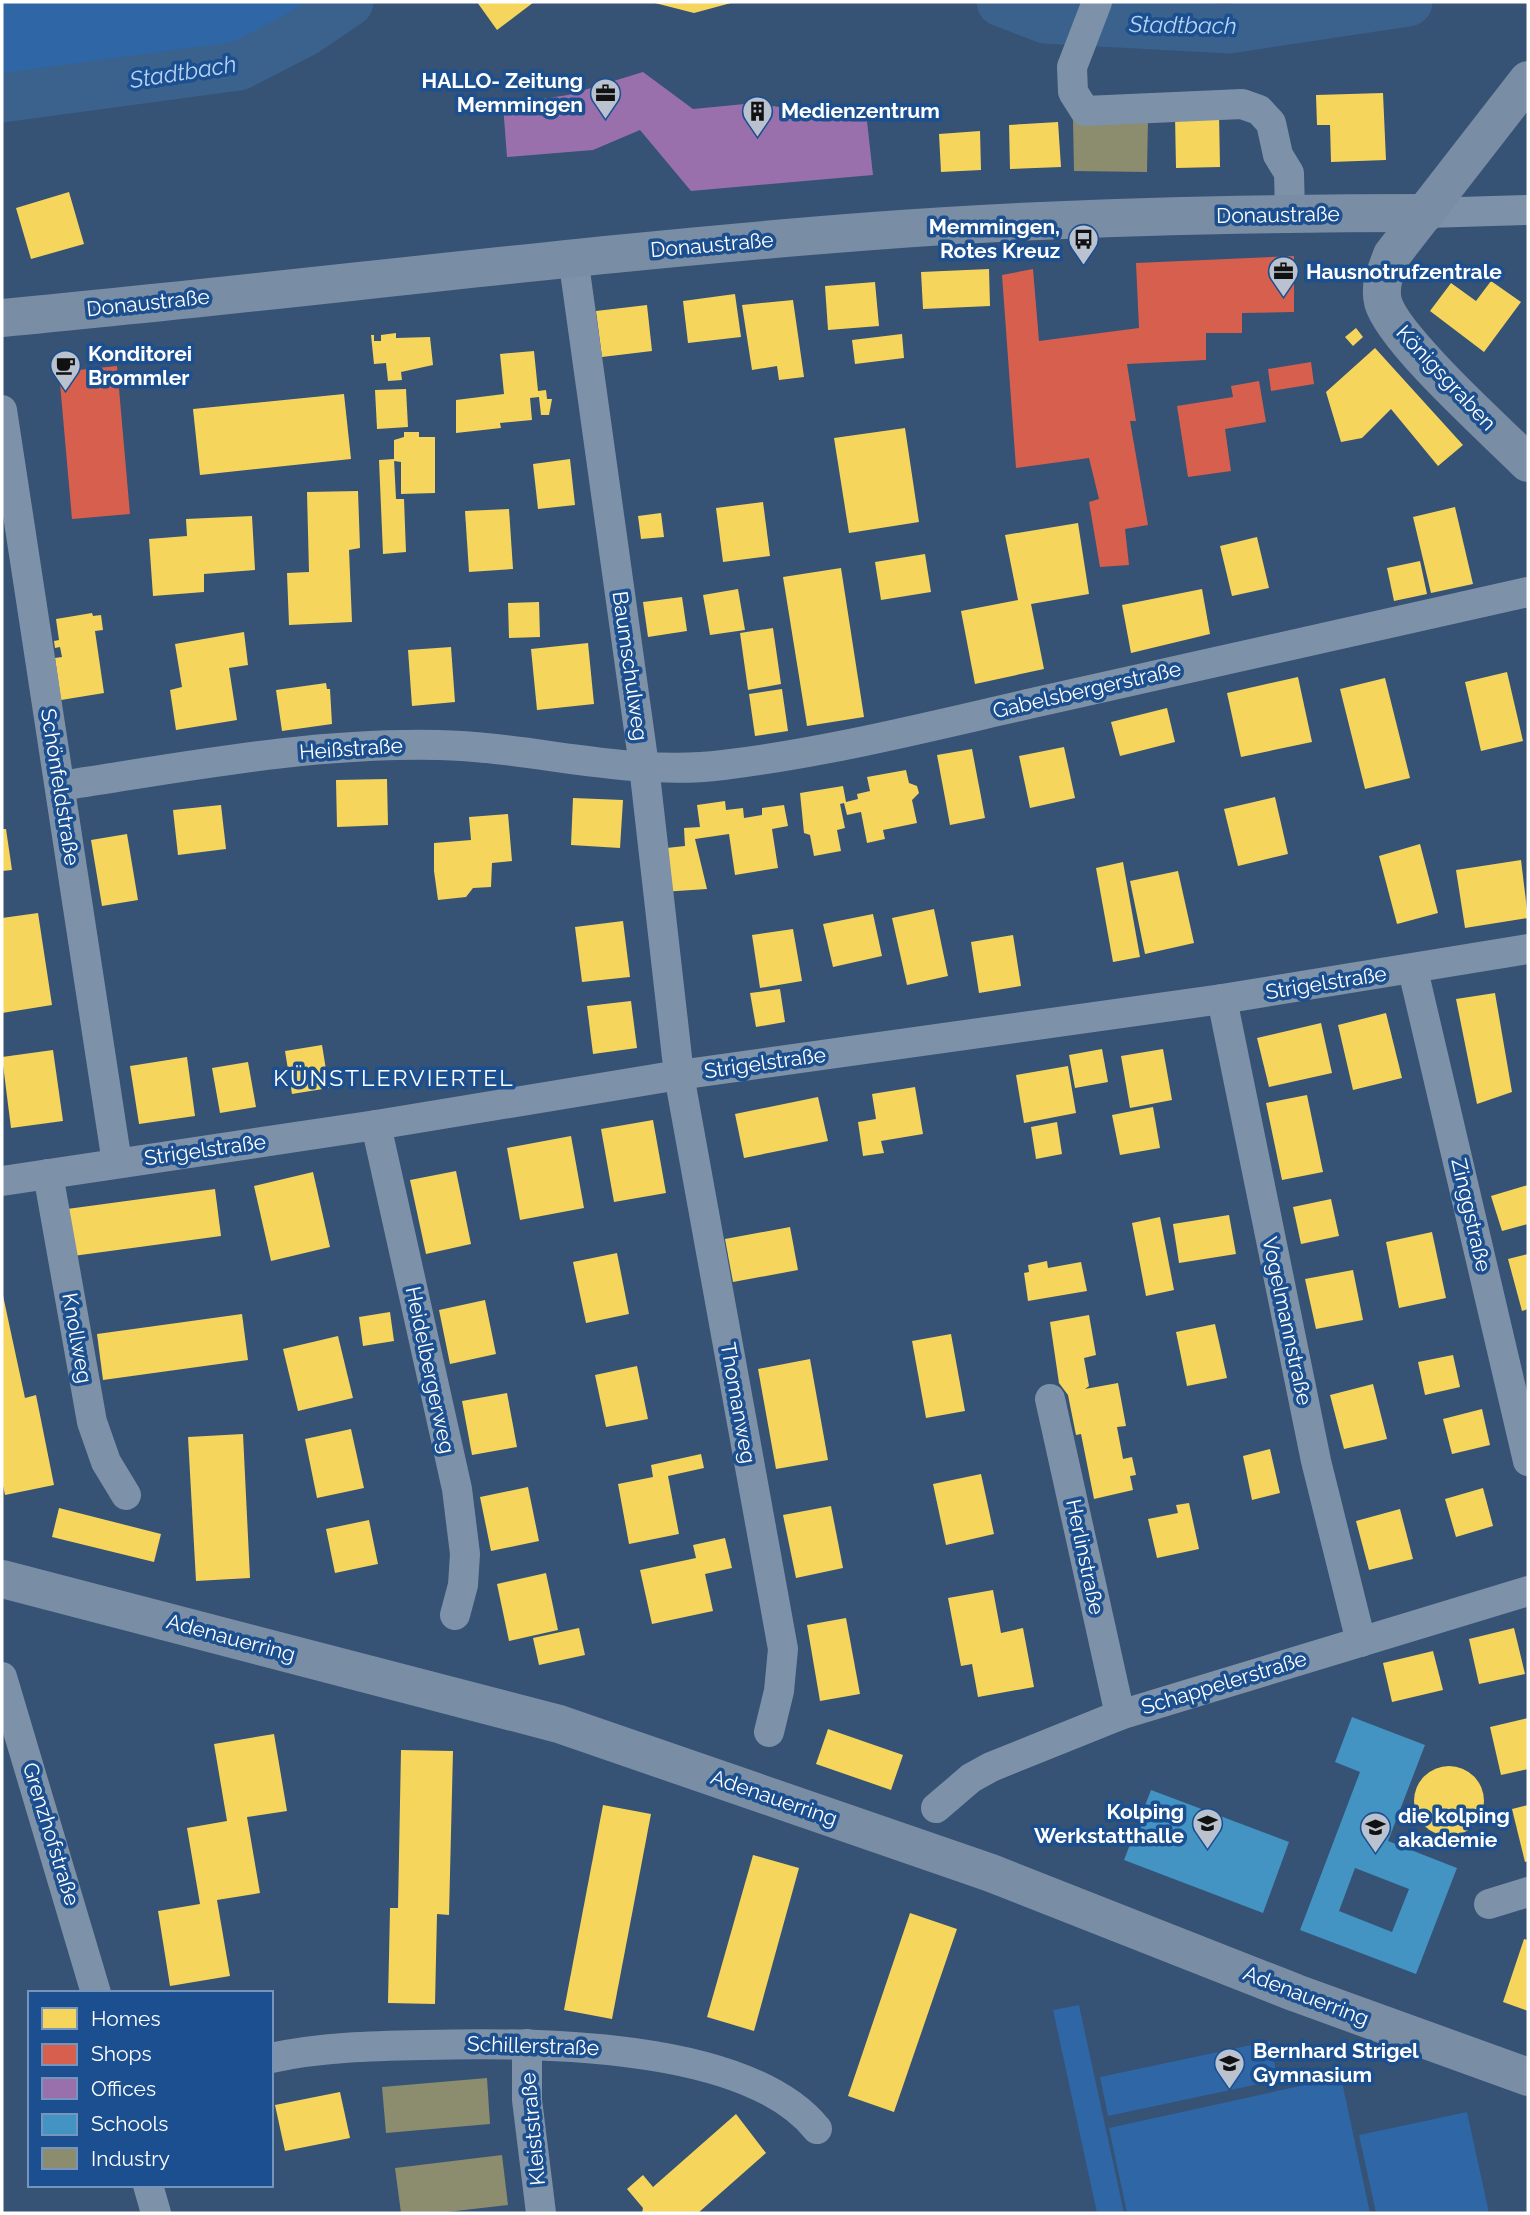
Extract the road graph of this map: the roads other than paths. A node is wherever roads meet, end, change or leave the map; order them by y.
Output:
1 (1097, 2) edge
2 (1528, 80) edge
3 (1528, 210) edge
4 (1290, 213) junction
5 (1426, 213) junction
6 (573, 257) junction
7 (2, 318) edge
8 (2, 410) edge
9 (1528, 463) edge
10 (1528, 592) edge
11 (644, 766) junction
12 (60, 786) junction
13 (1528, 949) edge
14 (1413, 970) junction
15 (1222, 999) junction
16 (679, 1075) junction
17 (376, 1125) junction
18 (117, 1163) junction
19 (48, 1174) junction
20 (2, 1181) edge
21 (1050, 1399) dead end
22 (1528, 1461) edge
23 (126, 1495) dead end
24 (2, 1579) edge
25 (1528, 1591) edge
26 (455, 1615) dead end
27 (1361, 1642) junction
28 (2, 1677) edge
29 (1119, 1715) junction
30 (769, 1732) dead end
31 (936, 1808) dead end
32 (1528, 1892) edge
33 (1489, 1904) dead end
34 (95, 1991) edge
35 (527, 2043) junction
36 (273, 2058) edge
37 (1528, 2077) edge
38 (817, 2129) dead end
39 (149, 2187) edge
40 (156, 2213) edge
41 (541, 2213) edge

1 - 4 street
2 - 5 street, Königsgraben
3 - 5 street
4 - 5 street, Donaustraße
4 - 6 street, Donaustraße
5 - 9 street, Königsgraben
6 - 7 street, Donaustraße
6 - 11 street, Baumschulweg
8 - 12 street, Schönfeldstraße
10 - 11 street, Gabelsbergerstraße
11 - 12 street, Heißstraße
11 - 16 street, Baumschulweg
12 - 18 street, Schönfeldstraße
13 - 14 street, Strigelstraße
14 - 15 street, Strigelstraße
14 - 22 street, Zinggstraße
15 - 16 street, Strigelstraße
15 - 27 street, Vogelmannstraße
16 - 17 street, Strigelstraße
16 - 30 street, Thomanweg
17 - 18 street, Strigelstraße
17 - 26 street, Heidelbergerweg
18 - 19 street, Strigelstraße
19 - 20 street, Strigelstraße
19 - 23 street, Knollweg
21 - 29 street, Herlinstraße
24 - 37 street, Adenauerring
25 - 27 street, Schappelerstraße
27 - 29 street, Schappelerstraße
28 - 34 street, Grenzhofstraße
29 - 31 street, Schappelerstraße
32 - 33 street
35 - 36 street, Schillerstraße
35 - 38 street, Schillerstraße
35 - 41 street, Kleiststraße
39 - 40 street

